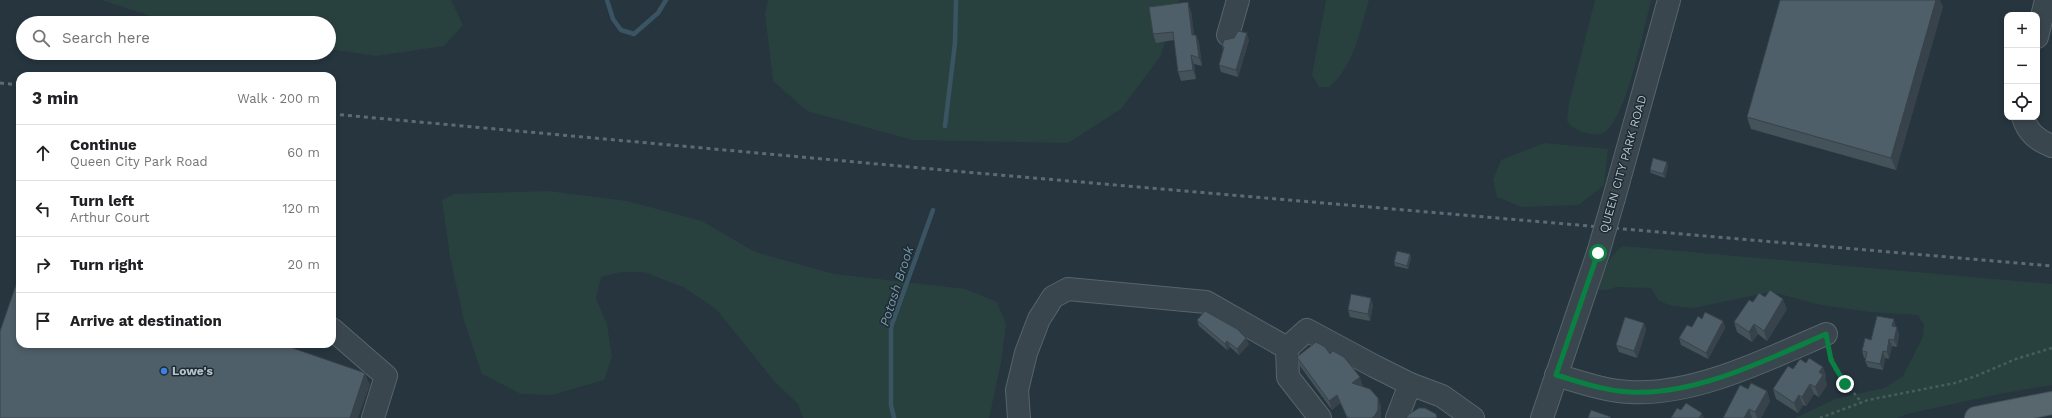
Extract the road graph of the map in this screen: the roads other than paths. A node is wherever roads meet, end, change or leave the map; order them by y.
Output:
1 (1238, 0) edge
2 (1669, 0) edge
3 (2046, 0) edge
4 (2040, 25) edge
5 (1228, 35) dead end
6 (2024, 120) edge
7 (2052, 146) edge
8 (336, 332) edge
9 (1826, 334) road end
10 (1287, 348) junction
11 (1556, 375) junction
12 (1410, 384) junction
13 (2052, 403) edge
14 (373, 418) edge
15 (1019, 418) edge
16 (1320, 418) edge
17 (1397, 418) edge
18 (1474, 418) edge
19 (1542, 418) edge
20 (1976, 418) edge

1 - 5 street
2 - 11 street, QUEEN CITY PARK ROAD, bridge
3 - 4 street
6 - 7 street
8 - 14 street
9 - 11 street
10 - 12 street
10 - 15 street
10 - 16 street
11 - 19 street, QUEEN CITY PARK ROAD
12 - 17 street
12 - 18 street
13 - 20 main road

